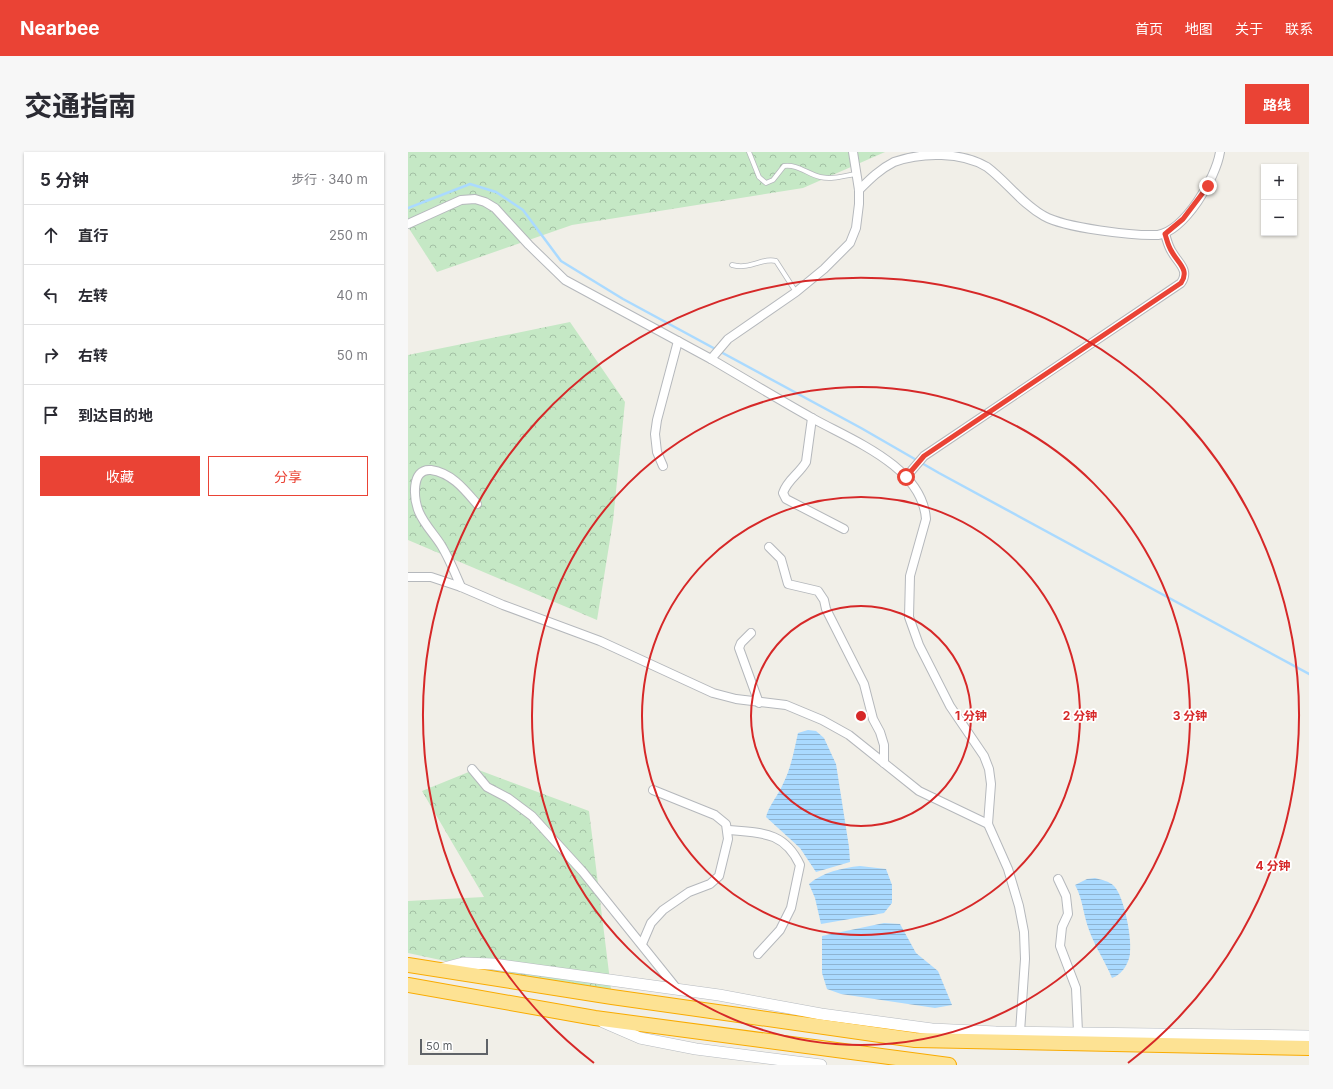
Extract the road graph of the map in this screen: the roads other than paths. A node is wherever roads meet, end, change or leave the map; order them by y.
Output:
1 (750, 152) edge
2 (853, 152) edge
3 (1220, 152) edge
4 (855, 174) junction
5 (859, 190) junction
6 (408, 224) edge
7 (1165, 234) junction
8 (732, 265) dead end
9 (796, 292) junction
10 (678, 341) junction
11 (713, 357) junction
12 (812, 418) junction
13 (663, 466) dead end
14 (906, 477) junction
15 (478, 504) dead end
16 (844, 530) dead end
17 (769, 547) dead end
18 (408, 577) edge
19 (461, 587) junction
20 (751, 633) dead end
21 (759, 703) junction
22 (884, 762) junction
23 (472, 769) dead end
24 (653, 790) dead end
25 (988, 824) junction
26 (728, 830) junction
27 (1058, 878) dead end
28 (642, 944) junction
29 (758, 954) dead end
30 (408, 965) edge
31 (434, 970) junction
32 (408, 985) edge
33 (677, 989) junction
34 (595, 1018) junction
35 (1020, 1032) junction
36 (1078, 1032) junction
37 (1309, 1036) edge
38 (1309, 1048) edge
39 (821, 1065) edge
40 (949, 1065) edge

1 - 4 lane
2 - 4 street
3 - 7 street
4 - 5 street
5 - 7 street
5 - 9 street
6 - 10 street
7 - 14 street
8 - 9 lane
9 - 11 street
10 - 11 street
10 - 13 street
11 - 12 street
12 - 14 street
12 - 16 street
14 - 25 street
15 - 19 street
17 - 22 street
18 - 19 street
19 - 21 street
20 - 21 street
21 - 22 street
22 - 25 street
23 - 28 street
24 - 26 street
25 - 35 street
26 - 28 street
26 - 29 street
27 - 36 street
28 - 33 street
30 - 31 highway
31 - 33 street
31 - 38 highway
32 - 34 highway
33 - 35 street
34 - 39 street
34 - 40 highway
35 - 36 street
36 - 37 street

